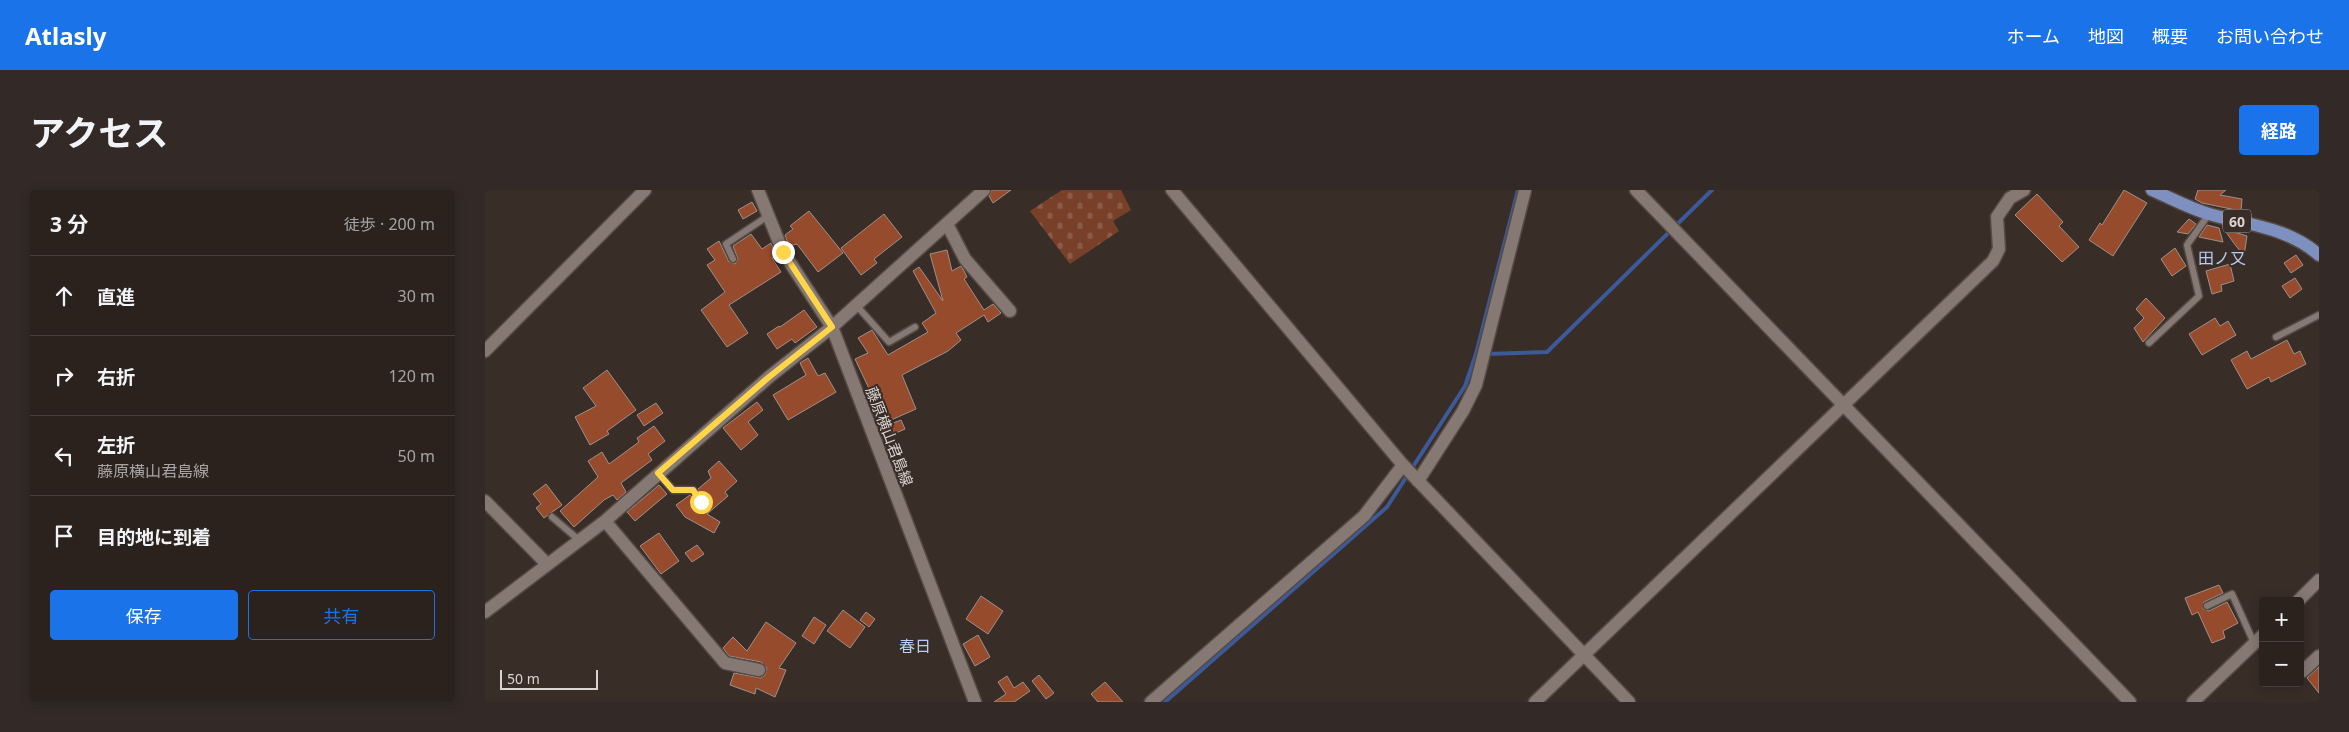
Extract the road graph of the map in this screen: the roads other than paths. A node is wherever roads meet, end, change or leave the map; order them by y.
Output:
1 (645, 190) edge
2 (758, 190) edge
3 (984, 190) edge
4 (1172, 190) edge
5 (1525, 190) edge
6 (1636, 190) edge
7 (2024, 190) edge
8 (2152, 190) edge
9 (2209, 214) junction
10 (768, 216) junction
11 (947, 224) junction
12 (2319, 254) edge
13 (733, 259) dead end
14 (856, 305) junction
15 (1010, 311) dead end
16 (2319, 315) edge
17 (832, 327) junction
18 (915, 327) dead end
19 (2276, 337) dead end
20 (2149, 343) dead end
21 (485, 351) edge
22 (1843, 405) junction
23 (1403, 466) junction
24 (658, 473) junction
25 (1418, 481) junction
26 (485, 500) edge
27 (701, 502) dead end
28 (551, 517) dead end
29 (605, 521) junction
30 (579, 540) junction
31 (547, 564) junction
32 (2318, 584) edge
33 (2303, 597) edge
34 (2207, 606) dead end
35 (485, 612) edge
36 (2258, 639) edge
37 (1584, 655) junction
38 (2319, 656) edge
39 (759, 670) dead end
40 (2304, 670) edge
41 (975, 702) edge
42 (1151, 702) edge
43 (1535, 702) edge
44 (1629, 702) edge
45 (2130, 702) edge
46 (2193, 702) edge

1 - 21 street
2 - 10 street, 藤原横山君島線
3 - 11 street
4 - 23 street
5 - 25 street
6 - 22 street
7 - 22 street
8 - 9 main road, 60
9 - 12 main road, 60
9 - 20 lane
10 - 13 lane
10 - 17 street, 藤原横山君島線
11 - 14 street
11 - 15 street
14 - 17 street
14 - 18 lane
16 - 19 lane
17 - 24 street
17 - 41 street, 藤原横山君島線
22 - 37 street
22 - 45 street
23 - 25 street
23 - 42 street
24 - 27 lane
24 - 29 street
25 - 37 street
26 - 31 street
28 - 30 lane
29 - 30 street
29 - 39 street
30 - 31 street
31 - 35 street
32 - 33 street
34 - 36 lane
36 - 46 street
37 - 43 street
37 - 44 street
38 - 40 street

